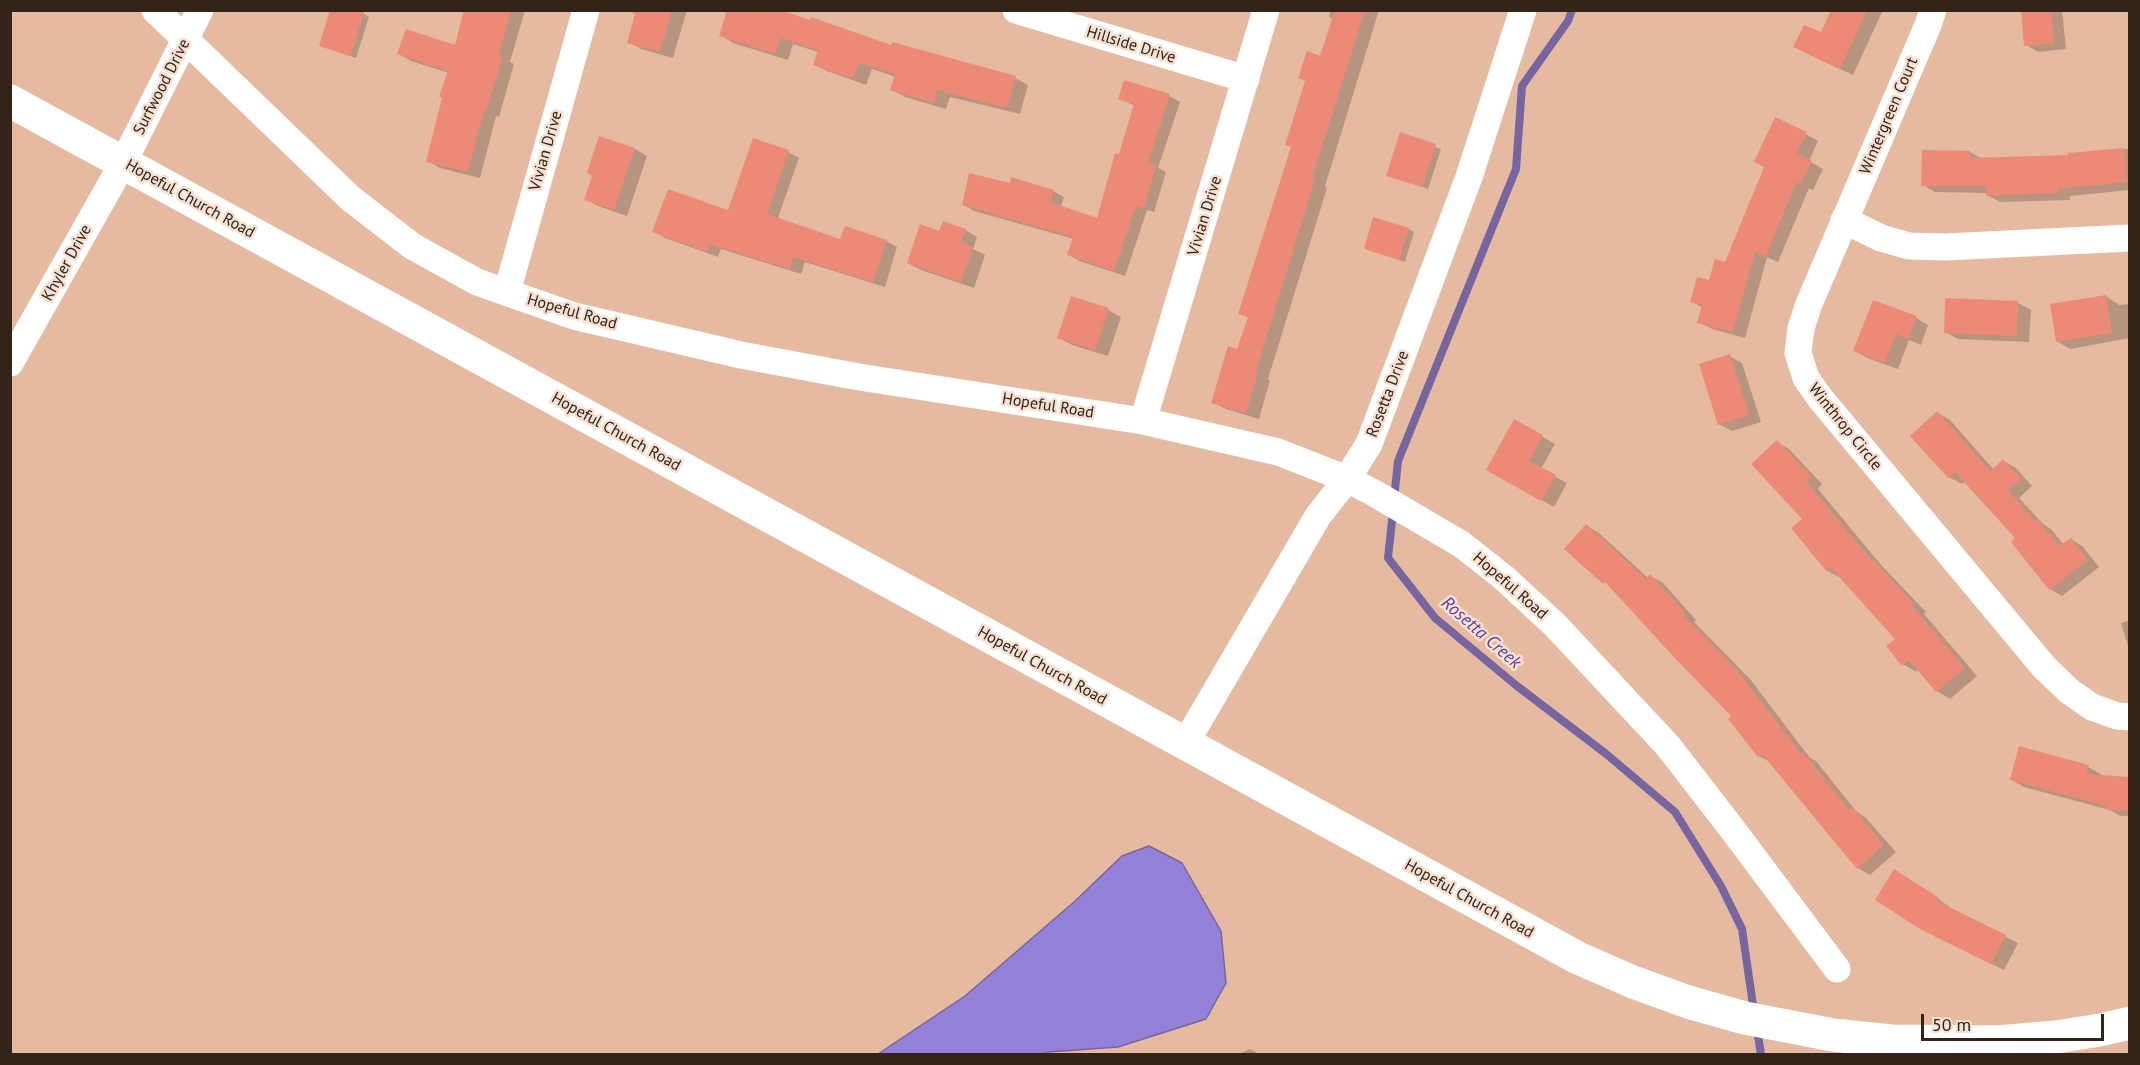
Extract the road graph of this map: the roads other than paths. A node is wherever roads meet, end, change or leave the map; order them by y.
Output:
1 (155, 10) edge
2 (200, 10) edge
3 (586, 10) edge
4 (1016, 10) edge
5 (1266, 10) edge
6 (1523, 10) edge
7 (1932, 10) edge
8 (185, 40) junction
9 (1246, 79) junction
10 (10, 101) edge
11 (123, 163) junction
12 (1844, 220) junction
13 (2130, 238) edge
14 (507, 292) junction
15 (12, 357) edge
16 (1143, 421) junction
17 (1347, 479) junction
18 (2130, 717) edge
19 (1185, 744) junction
20 (1837, 969) dead end
21 (2130, 1023) edge

1 - 8 street, Hopeful Road
2 - 8 street, Surfwood Drive
3 - 14 street, Vivian Drive
4 - 9 street, Hillside Drive
5 - 9 street, Vivian Drive
6 - 17 street, Rosetta Drive
7 - 12 street, Wintergreen Court
8 - 11 street, Surfwood Drive
8 - 14 street, Hopeful Road
9 - 16 street, Vivian Drive
10 - 11 main road, Hopeful Church Road
11 - 15 street, Khyler Drive
11 - 19 main road, Hopeful Church Road
12 - 13 street
12 - 18 street, Winthrop Circle
14 - 16 street, Hopeful Road
16 - 17 street, Hopeful Road
17 - 19 street, Rosetta Drive
17 - 20 street, Hopeful Road
19 - 21 main road, Hopeful Church Road

